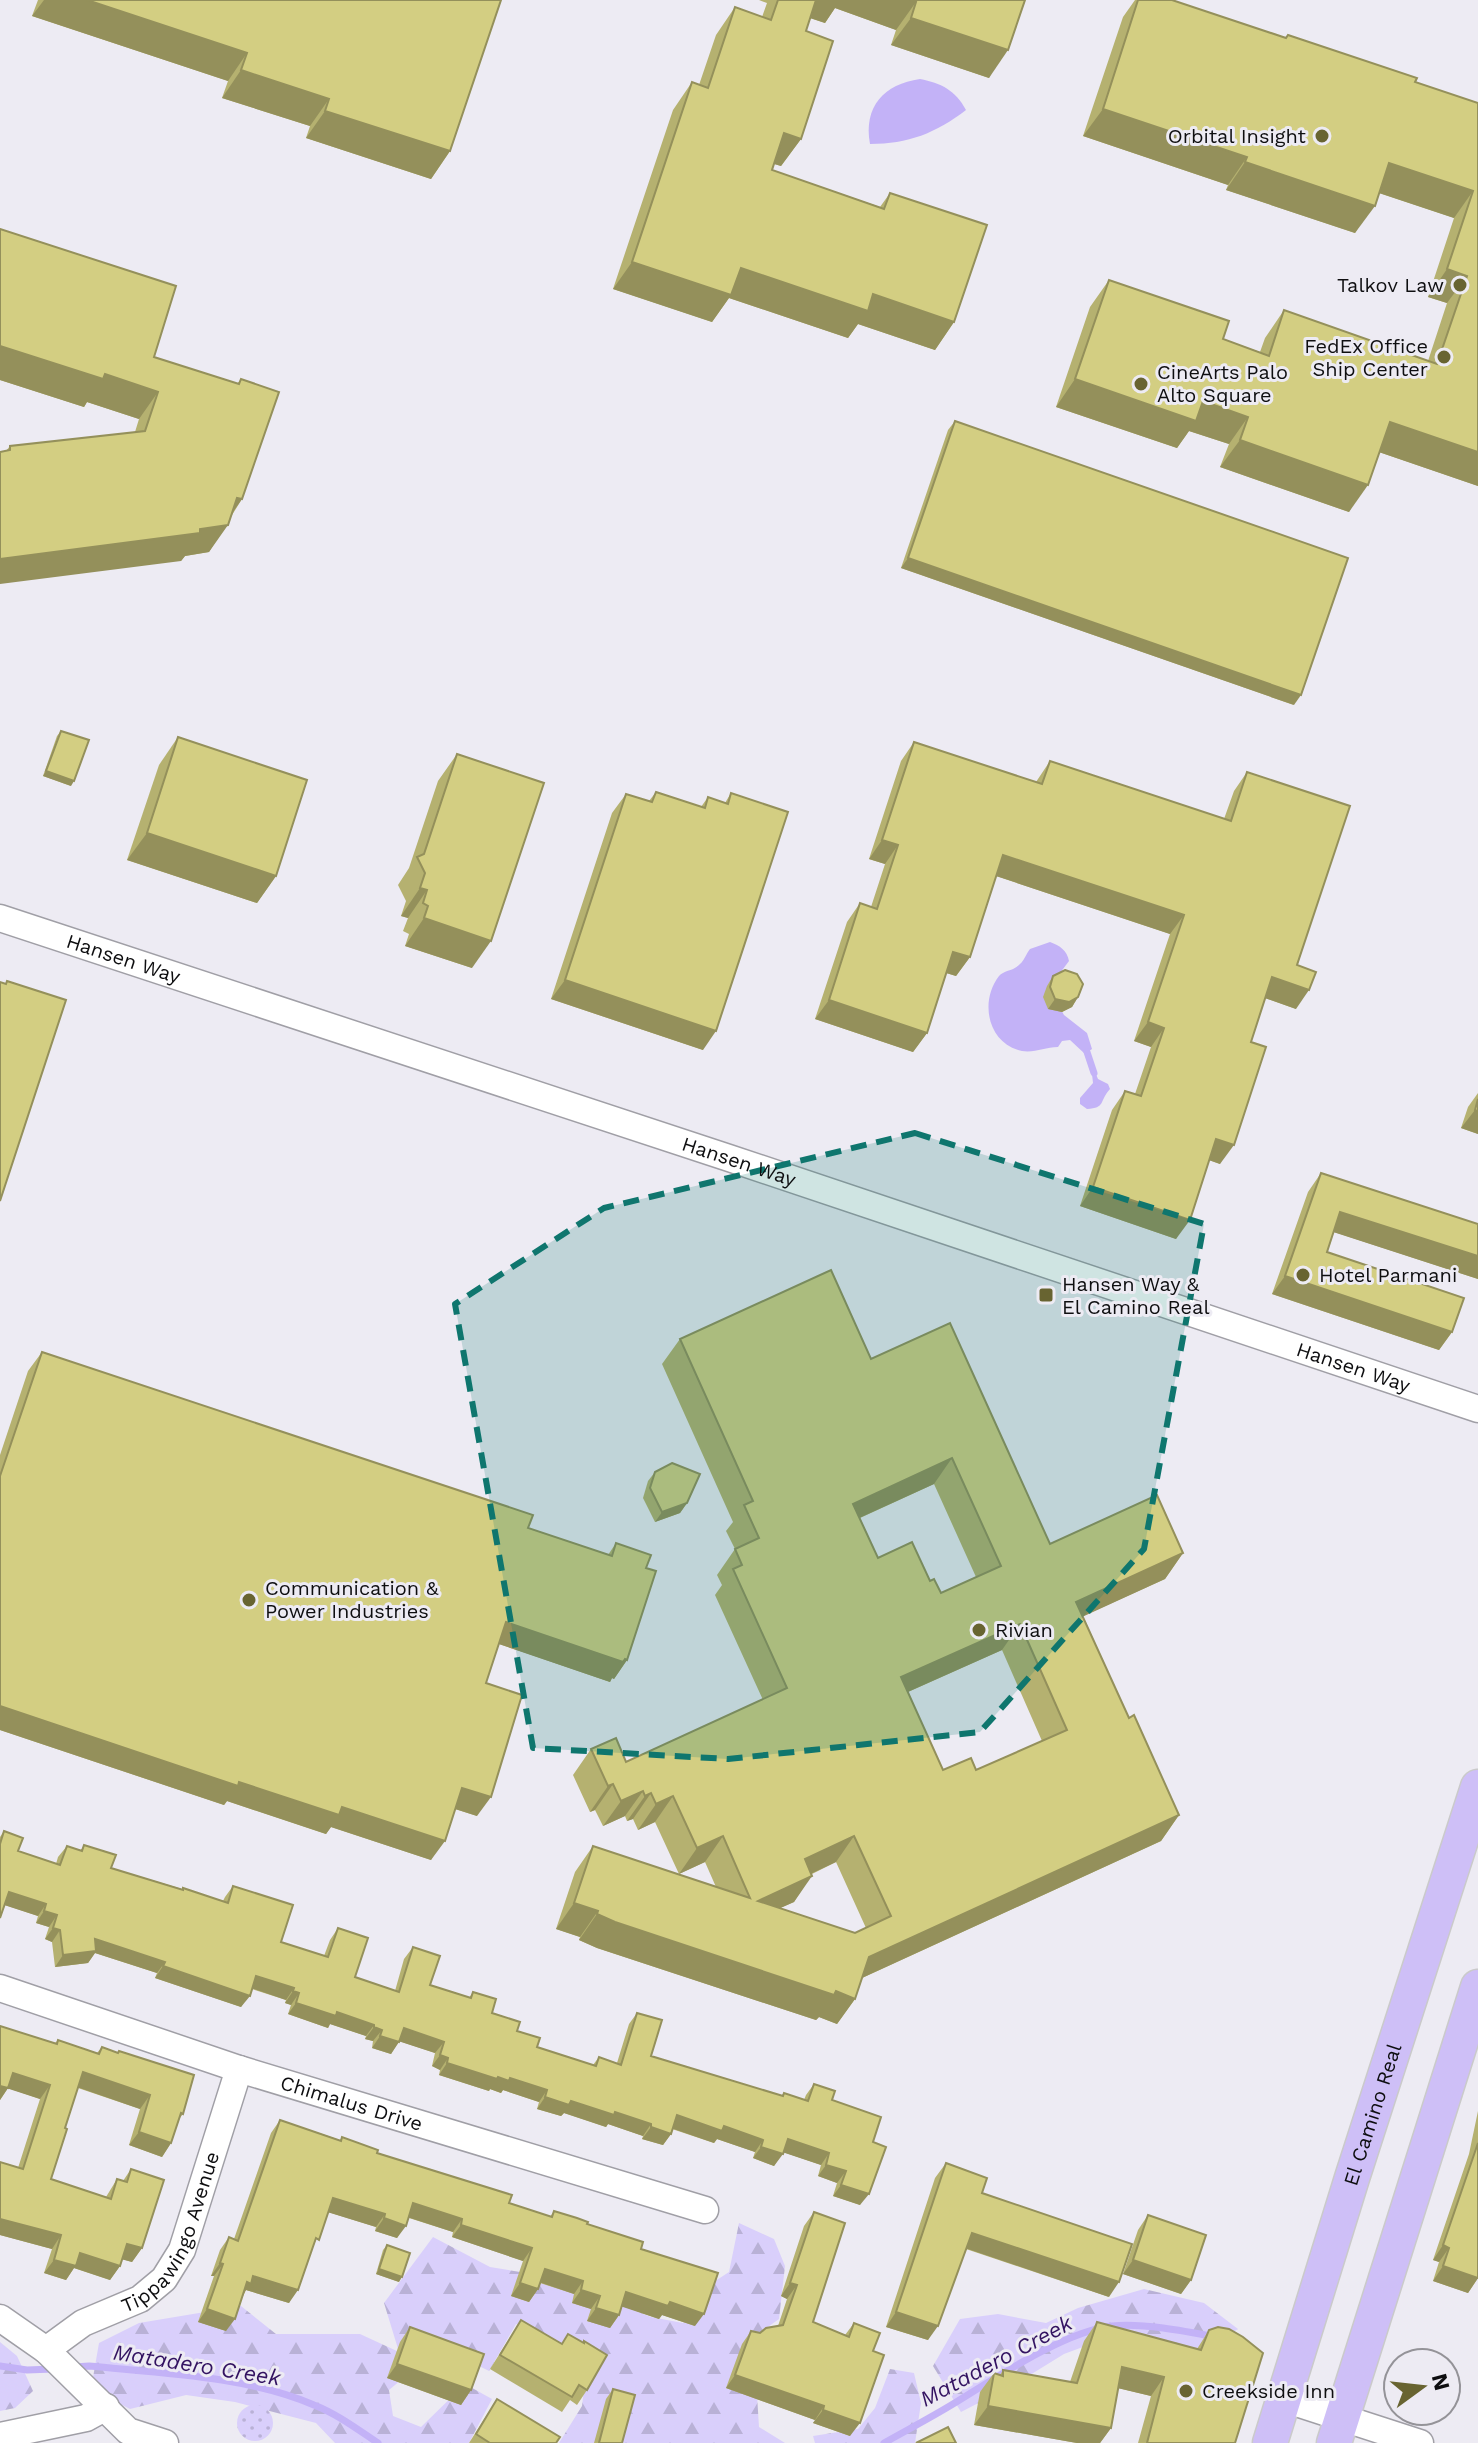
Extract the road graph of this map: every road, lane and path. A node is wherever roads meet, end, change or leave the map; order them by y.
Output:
1 (0, 918) edge
2 (1478, 1409) edge
3 (1477, 1791) edge
4 (1478, 1987) edge
5 (0, 1988) edge
6 (239, 2069) junction
7 (705, 2210) dead end
8 (0, 2318) edge
9 (50, 2354) junction
10 (1284, 2399) junction
11 (106, 2407) junction
12 (1338, 2430) edge
13 (0, 2436) edge
14 (165, 2443) edge
15 (1270, 2443) edge
16 (1420, 2443) edge

1 - 2 street, Hansen Way
3 - 10 main road, El Camino Real
4 - 12 main road
5 - 6 street, Chimalus Drive
6 - 7 street, Chimalus Drive
6 - 9 street, Tippawingo Avenue
8 - 9 street
9 - 11 street
10 - 12 street
10 - 15 main road, El Camino Real
11 - 13 street
11 - 14 street
12 - 16 street

